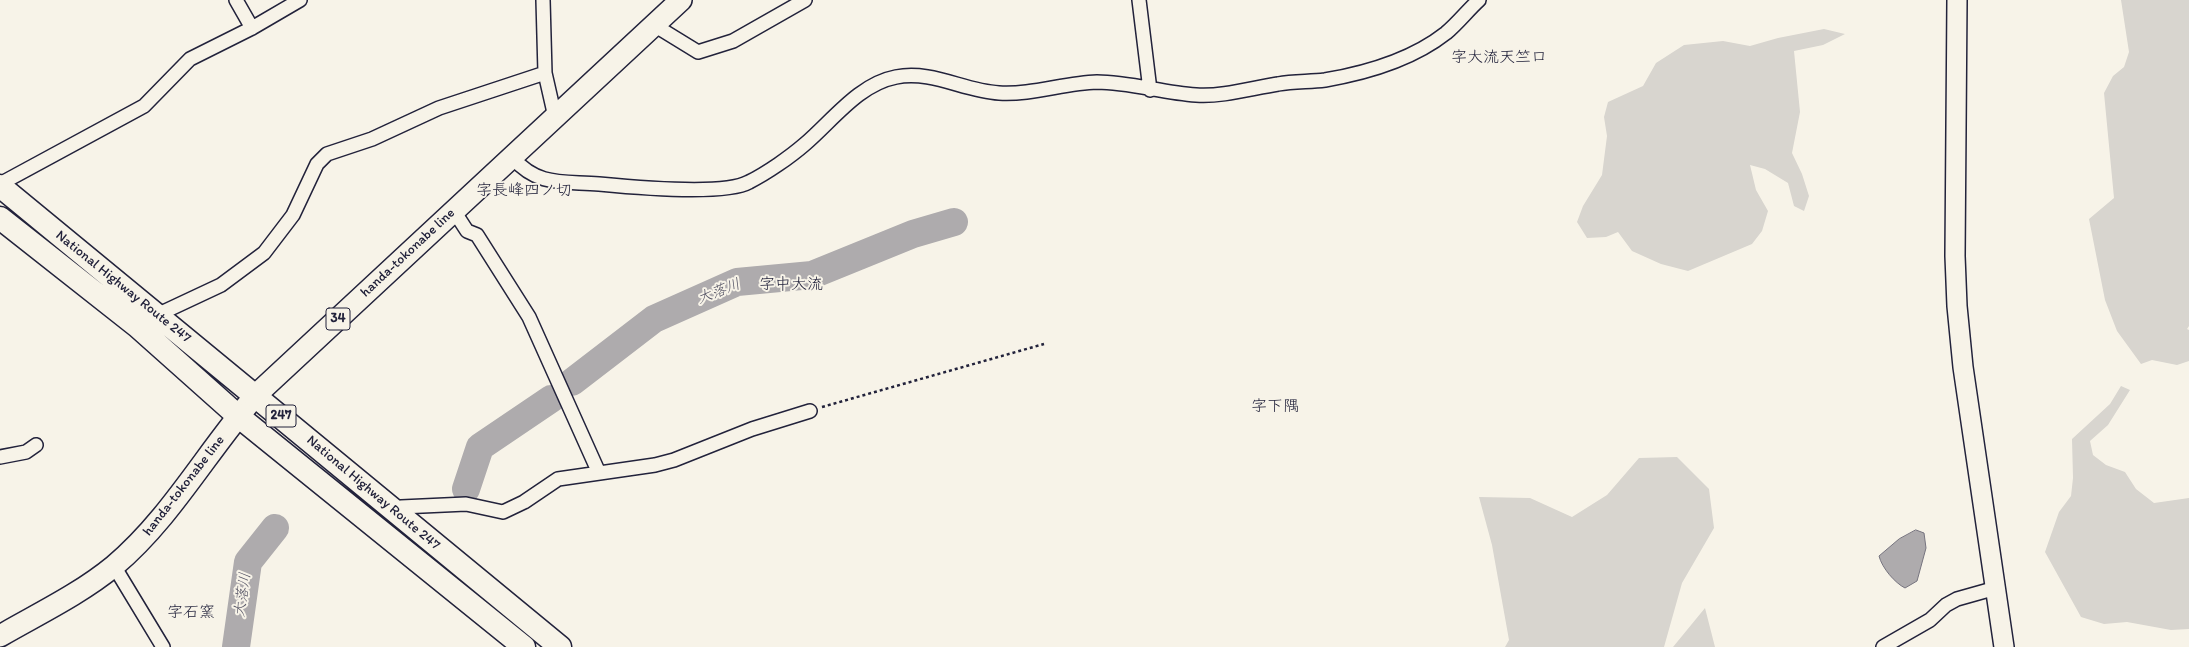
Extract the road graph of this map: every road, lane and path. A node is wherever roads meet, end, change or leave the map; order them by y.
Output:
1 (236, 0) edge
2 (300, 0) edge
3 (543, 0) edge
4 (681, 0) edge
5 (806, 0) edge
6 (1138, 0) edge
7 (1479, 0) edge
8 (1957, 0) edge
9 (654, 25) junction
10 (252, 28) junction
11 (545, 73) junction
12 (1150, 90) junction
13 (555, 118) junction
14 (513, 158) junction
15 (0, 185) edge
16 (454, 211) junction
17 (0, 218) edge
18 (157, 315) junction
19 (1044, 344) dead end
20 (256, 395) junction
21 (810, 411) joint
22 (238, 416) junction
23 (36, 445) dead end
24 (0, 456) edge
25 (599, 473) junction
26 (395, 512) junction
27 (114, 566) junction
28 (1996, 588) junction
29 (0, 636) edge
30 (163, 647) edge
31 (524, 647) edge
32 (560, 647) edge
33 (1883, 647) edge
34 (2004, 647) edge

1 - 10 street
2 - 10 street
3 - 11 street
4 - 9 main road, handa-tokonabe line / 34
5 - 9 street
6 - 12 street
7 - 12 street
8 - 28 street
9 - 13 main road, handa-tokonabe line / 34
10 - 15 street
11 - 13 street
11 - 18 street
12 - 14 street
13 - 14 main road, handa-tokonabe line / 34
14 - 16 main road, handa-tokonabe line / 34
15 - 18 highway, National Highway Route 247 / 247
16 - 20 main road, handa-tokonabe line / 34
16 - 25 street
17 - 22 highway, National Highway Route 247 / 247
18 - 20 highway, National Highway Route 247 / 247
19 - 21 path
20 - 22 main road, handa-tokonabe line / 34
20 - 26 highway, National Highway Route 247 / 247
21 - 25 street
22 - 27 main road, handa-tokonabe line / 34
22 - 31 highway, National Highway Route 247 / 247
23 - 24 street
25 - 26 street
26 - 32 highway, National Highway Route 247 / 247
27 - 29 main road, handa-tokonabe line / 34
27 - 30 street
28 - 33 street
28 - 34 street

